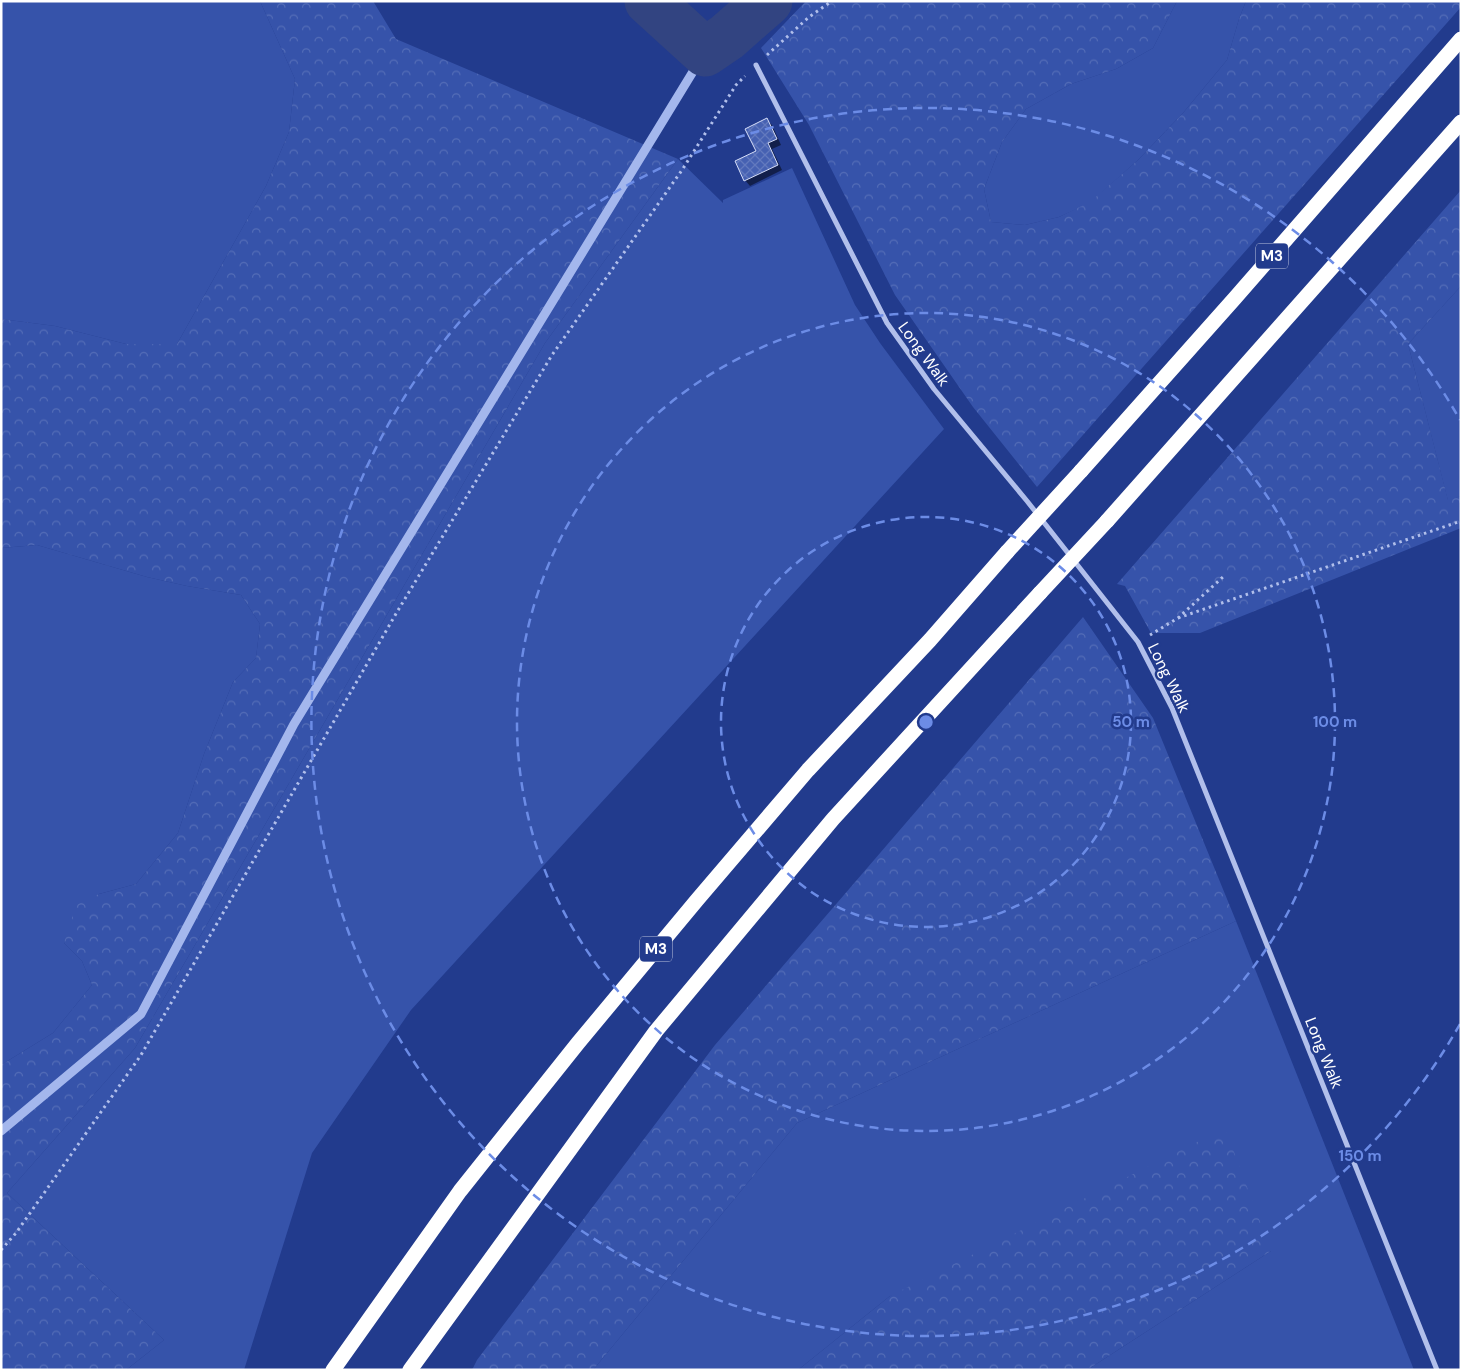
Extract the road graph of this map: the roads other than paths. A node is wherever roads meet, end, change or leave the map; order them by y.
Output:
1 (1461, 39) edge
2 (756, 65) road end
3 (1461, 122) edge
4 (333, 1370) edge
5 (410, 1370) edge
6 (1437, 1370) edge

1 - 4 highway, M3, bridge
2 - 6 street, Long Walk
3 - 5 highway, bridge

